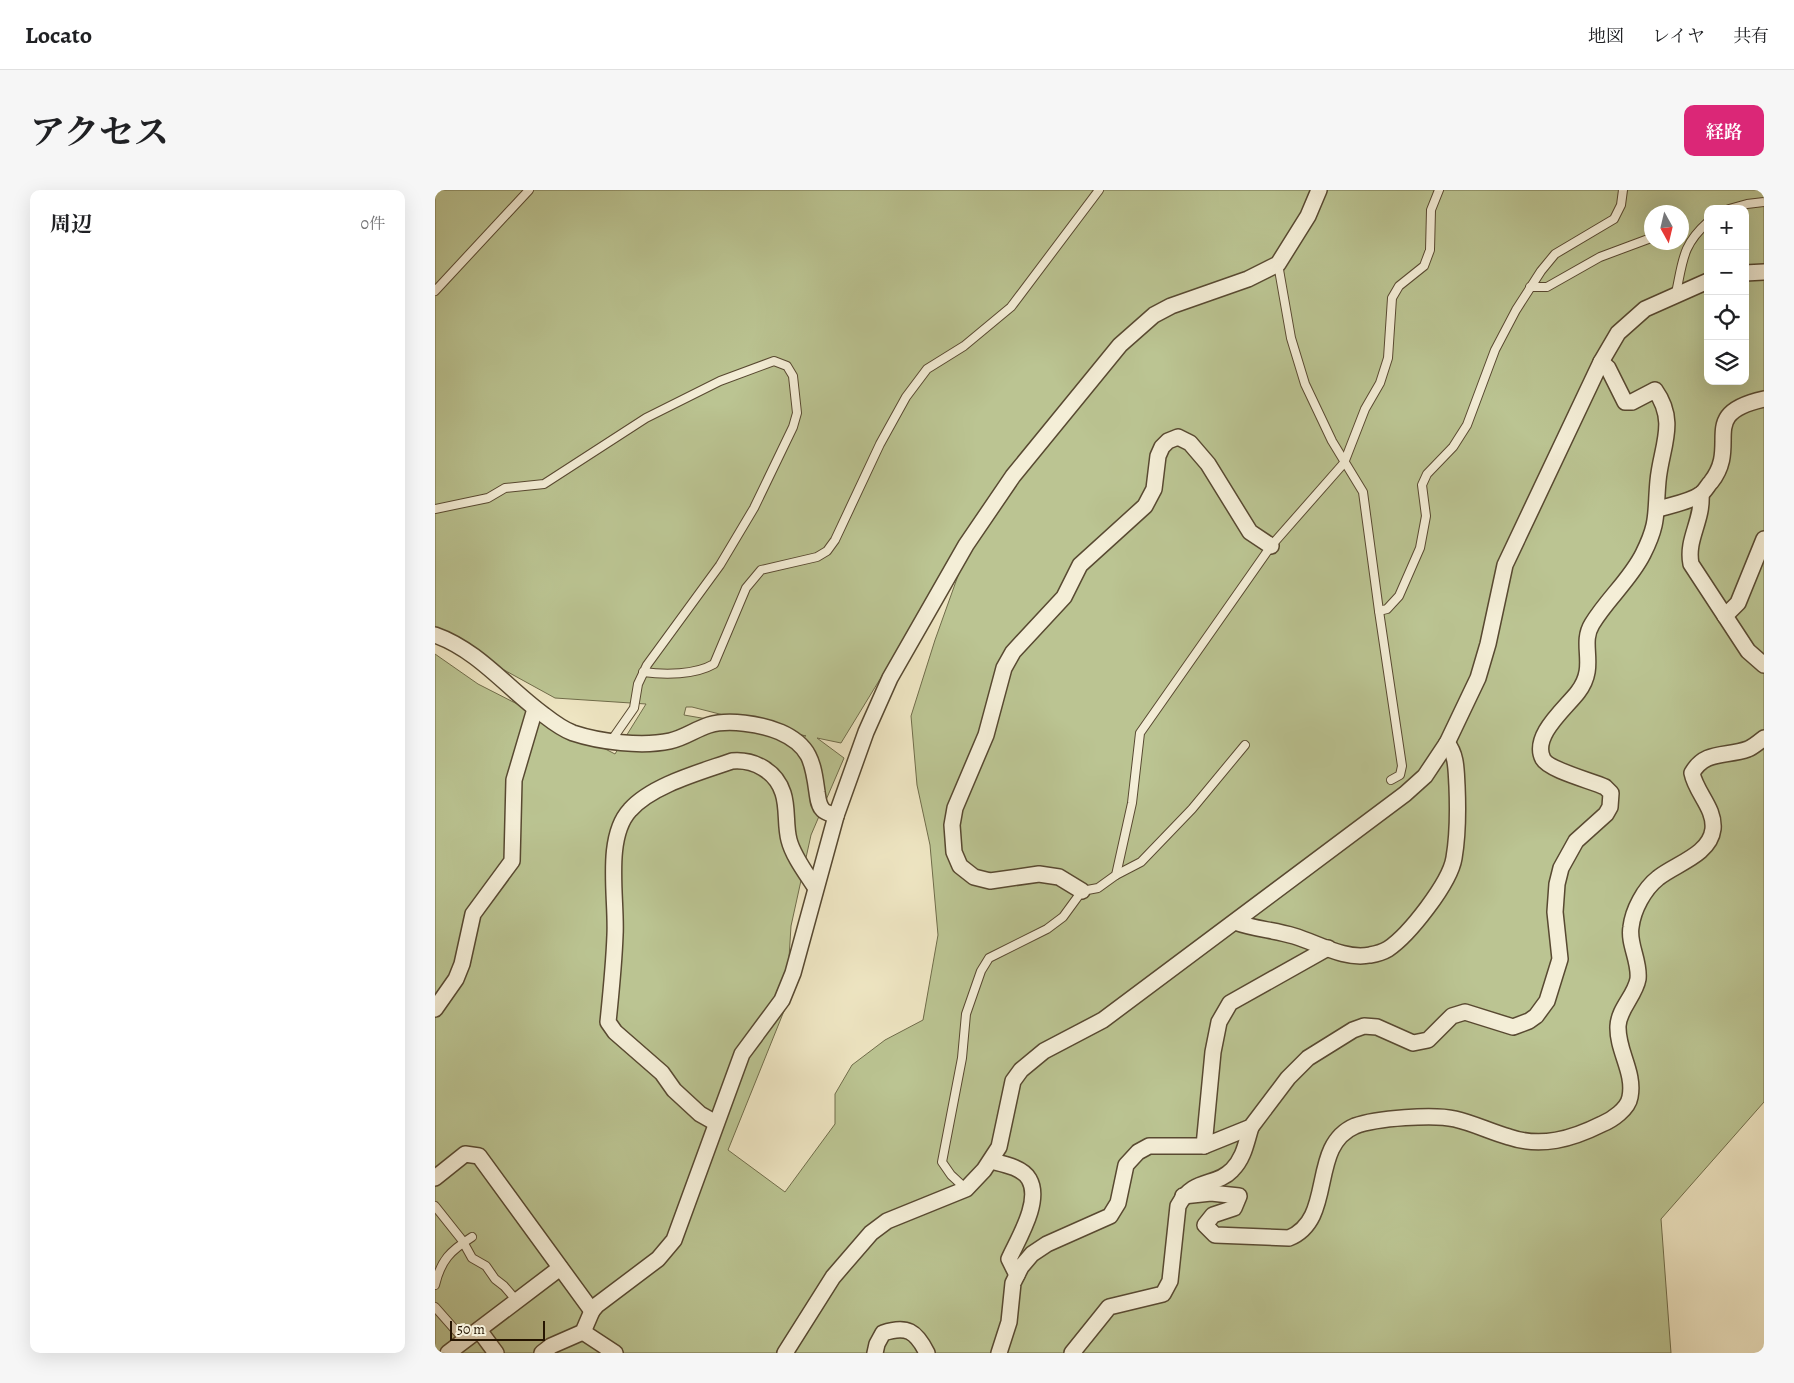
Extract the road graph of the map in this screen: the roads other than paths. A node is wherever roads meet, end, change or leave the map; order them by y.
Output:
1 (529, 190) edge
2 (1099, 190) edge
3 (1319, 190) edge
4 (1439, 190) edge
5 (1623, 190) edge
6 (1764, 202) edge
7 (1743, 205) edge
8 (1704, 225) edge
9 (1644, 241) edge
10 (1278, 264) junction
11 (1764, 272) edge
12 (1749, 274) edge
13 (1704, 282) edge
14 (1530, 287) junction
15 (435, 291) edge
16 (1675, 293) junction
17 (1601, 362) junction
18 (1764, 399) edge
19 (1344, 463) junction
20 (1701, 494) junction
21 (435, 509) edge
22 (1658, 509) junction
23 (1764, 539) edge
24 (1271, 546) junction
25 (1379, 611) junction
26 (1725, 616) junction
27 (435, 634) edge
28 (1764, 665) edge
29 (643, 672) junction
30 (535, 709) junction
31 (1764, 738) edge
32 (611, 741) junction
33 (1447, 743) junction
34 (1245, 745) dead end
35 (1391, 780) dead end
36 (836, 816) junction
37 (1116, 875) junction
38 (815, 887) junction
39 (1082, 891) junction
40 (1235, 922) junction
41 (1328, 948) junction
42 (435, 1009) edge
43 (717, 1123) junction
44 (1251, 1127) junction
45 (1204, 1146) junction
46 (991, 1161) junction
47 (435, 1178) edge
48 (966, 1189) junction
49 (1183, 1196) junction
50 (435, 1206) edge
51 (472, 1237) dead end
52 (463, 1242) junction
53 (560, 1268) junction
54 (1017, 1275) junction
55 (435, 1285) edge
56 (517, 1300) junction
57 (435, 1307) edge
58 (592, 1311) junction
59 (479, 1330) junction
60 (583, 1332) junction
61 (465, 1341) junction
62 (448, 1353) edge
63 (495, 1353) edge
64 (542, 1353) edge
65 (615, 1353) edge
66 (785, 1353) edge
67 (875, 1353) edge
68 (927, 1353) edge
69 (999, 1353) edge
70 (1072, 1353) edge

1 - 15 lane
2 - 29 lane
3 - 10 street
4 - 19 lane
5 - 14 lane
6 - 7 lane
8 - 16 lane
9 - 14 lane
10 - 19 lane
10 - 36 street
11 - 12 street
13 - 16 street
14 - 25 lane
16 - 17 street
17 - 22 street
17 - 33 street
18 - 20 street
19 - 24 lane
19 - 25 lane
20 - 22 street
20 - 26 street
21 - 29 lane
22 - 44 street
23 - 26 street
24 - 37 lane
24 - 39 street
25 - 35 lane
26 - 28 street
27 - 30 street
29 - 32 lane
30 - 32 street
30 - 42 street
31 - 49 street
32 - 36 street
33 - 40 street
33 - 41 street
34 - 37 lane
36 - 38 street
37 - 39 lane
38 - 43 street
38 - 43 street
39 - 48 lane
40 - 41 street
40 - 46 street
41 - 45 street
43 - 58 street
44 - 45 street
44 - 49 street
45 - 54 street
46 - 48 street
46 - 54 street
47 - 53 street
48 - 66 street
49 - 70 street
50 - 52 lane
51 - 52 lane
52 - 55 lane
52 - 56 lane
53 - 56 street
53 - 58 street
54 - 69 street
56 - 59 street
57 - 61 lane
58 - 60 street
59 - 61 street
59 - 63 street
60 - 64 street
60 - 65 street
61 - 62 street
67 - 68 street

